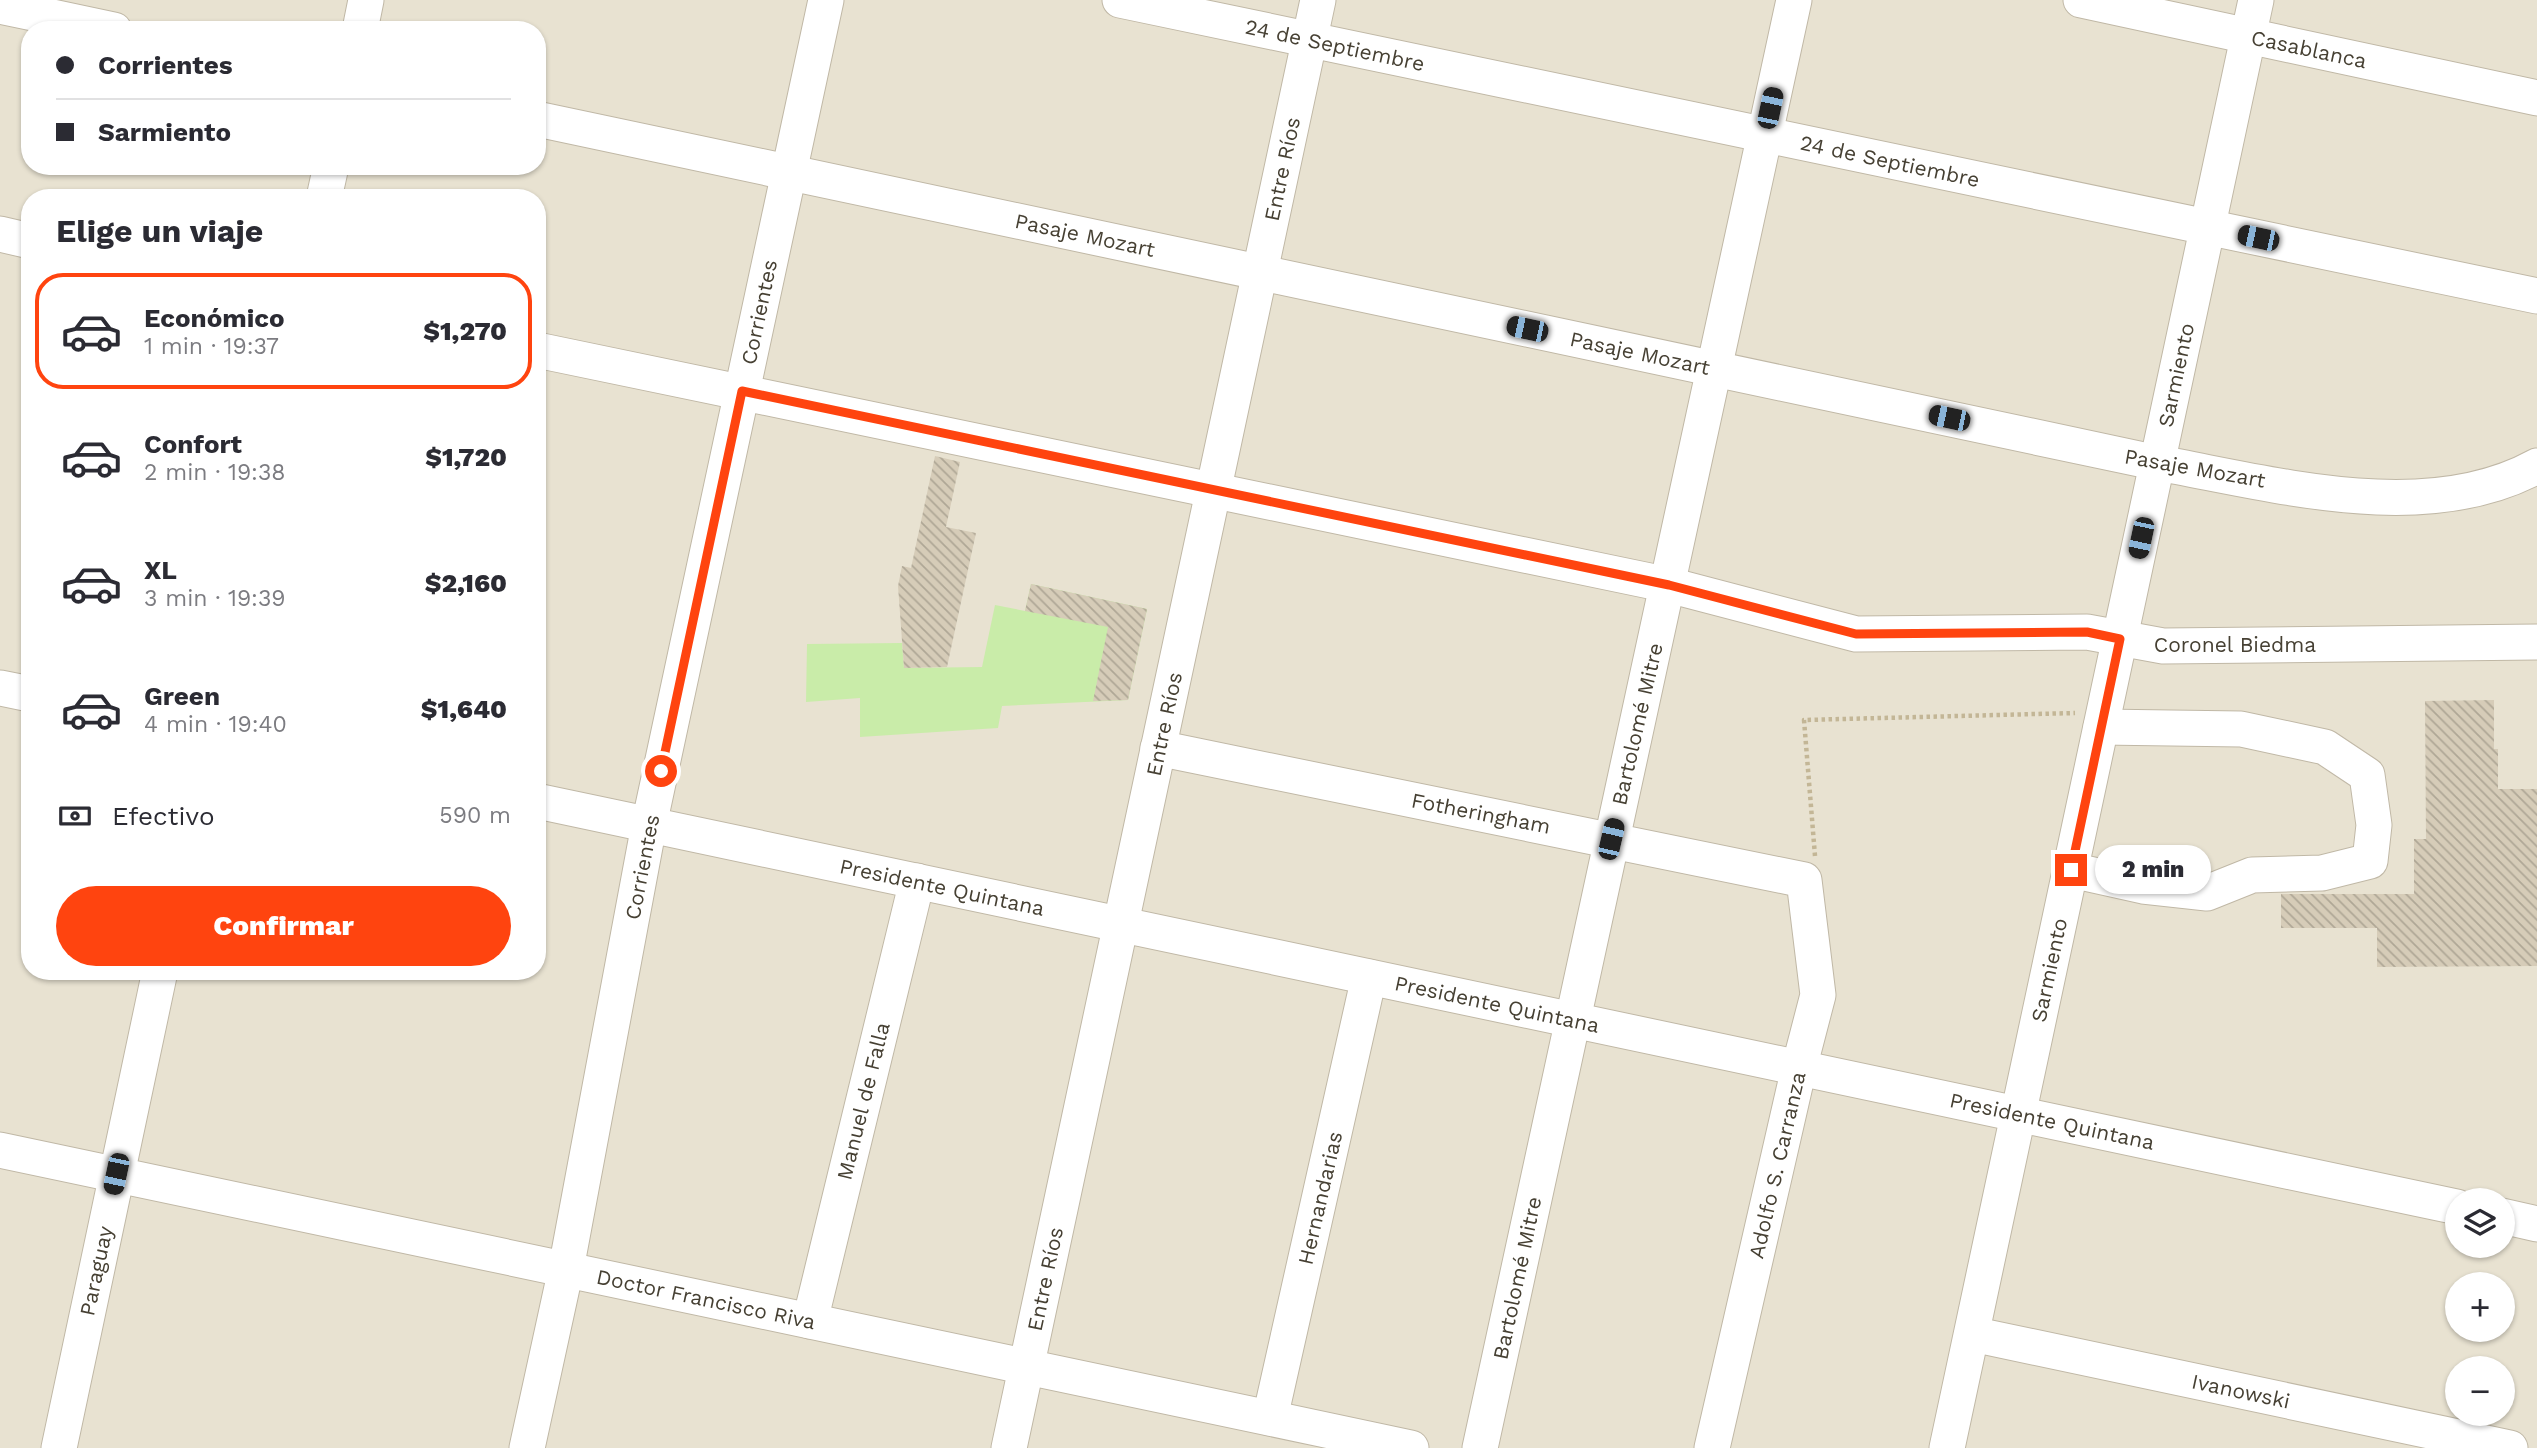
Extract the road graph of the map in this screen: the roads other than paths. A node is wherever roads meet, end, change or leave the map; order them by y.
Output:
1 (366, 0) edge
2 (826, 0) edge
3 (1120, 0) edge
4 (1318, 0) edge
5 (1794, 0) edge
6 (2081, 0) edge
7 (2256, 0) edge
8 (0, 5) edge
9 (73, 21) edge
10 (362, 21) edge
11 (2249, 36) junction
12 (1310, 40) junction
13 (2537, 98) edge
14 (546, 121) edge
15 (1765, 134) junction
16 (790, 173) junction
17 (2208, 228) junction
18 (0, 234) edge
19 (21, 239) edge
20 (1260, 272) junction
21 (2537, 296) edge
22 (546, 352) edge
23 (1714, 369) junction
24 (742, 391) junction
25 (2158, 463) junction
26 (2537, 466) edge
27 (1215, 490) junction
28 (1669, 585) junction
29 (2120, 639) junction
30 (2537, 642) edge
31 (0, 688) edge
32 (21, 692) edge
33 (2103, 720) junction
34 (1158, 748) junction
35 (546, 803) edge
36 (649, 825) junction
37 (1611, 839) junction
38 (2071, 870) junction
39 (1804, 880) joint
40 (917, 881) junction
41 (1121, 925) junction
42 (1369, 977) junction
43 (158, 980) edge
44 (1573, 1020) junction
45 (1799, 1068) junction
46 (2018, 1114) junction
47 (0, 1150) edge
48 (116, 1174) junction
49 (2445, 1204) edge
50 (2515, 1219) edge
51 (2537, 1224) edge
52 (566, 1269) junction
53 (810, 1321) junction
54 (1972, 1334) junction
55 (1027, 1367) junction
56 (1270, 1418) junction
57 (60, 1448) edge
58 (527, 1448) edge
59 (1009, 1448) edge
60 (1411, 1448) edge
61 (1480, 1448) edge
62 (1712, 1448) edge
63 (1947, 1448) edge
64 (2510, 1448) edge

1 - 10 street
2 - 16 street, Corrientes
3 - 12 street, 24 de Septiembre
4 - 12 street, Entre Ríos
5 - 15 street, Bartolomé Mitre
6 - 11 street, Casablanca
7 - 11 street, Sarmiento
8 - 9 street
11 - 13 street, Casablanca
11 - 17 street, Sarmiento
12 - 15 street, 24 de Septiembre
12 - 20 street, Entre Ríos
14 - 16 street, Pasaje Mozart
15 - 17 street, 24 de Septiembre
15 - 23 street, Bartolomé Mitre
16 - 20 street, Pasaje Mozart
16 - 24 street, Corrientes
17 - 21 street, 24 de Septiembre
17 - 25 street, Sarmiento
18 - 19 street
20 - 23 street, Pasaje Mozart
20 - 27 street, Entre Ríos
22 - 24 street, Coronel Biedma
23 - 25 street, Pasaje Mozart
23 - 28 street, Bartolomé Mitre
24 - 27 street, Coronel Biedma
24 - 36 street, Corrientes
25 - 26 street, Pasaje Mozart
25 - 29 street, Sarmiento
27 - 28 street, Coronel Biedma
27 - 34 street, Entre Ríos
28 - 29 street, Coronel Biedma
28 - 37 street, Bartolomé Mitre
29 - 30 street, Coronel Biedma
29 - 33 street, Sarmiento
31 - 32 street
33 - 38 street, Sarmiento
33 - 38 street
34 - 37 street, Fotheringham
34 - 41 street, Entre Ríos
35 - 36 street, Presidente Quintana
36 - 40 street, Presidente Quintana
36 - 52 street, Corrientes
37 - 39 street, Fotheringham
37 - 44 street, Bartolomé Mitre
38 - 46 street, Sarmiento
39 - 45 street, Adolfo S. Carranza
40 - 41 street, Presidente Quintana
40 - 53 street, Manuel de Falla
41 - 42 street, Presidente Quintana
41 - 55 street, Entre Ríos
42 - 44 street, Presidente Quintana
42 - 56 street, Hernandarias
43 - 48 street, Paraguay
44 - 45 street, Presidente Quintana
44 - 61 street, Bartolomé Mitre
45 - 46 street, Presidente Quintana
45 - 62 street, Adolfo S. Carranza
46 - 49 street, Presidente Quintana
46 - 54 street, Sarmiento
47 - 48 street, Doctor Francisco Riva
48 - 52 street, Doctor Francisco Riva
48 - 57 street, Paraguay
50 - 51 street
52 - 53 street, Doctor Francisco Riva
52 - 58 street, Corrientes
53 - 55 street, Doctor Francisco Riva
54 - 63 street, Sarmiento
54 - 64 street, Ivanowski
55 - 56 street, Doctor Francisco Riva
55 - 59 street, Entre Ríos
56 - 60 street, Doctor Francisco Riva

